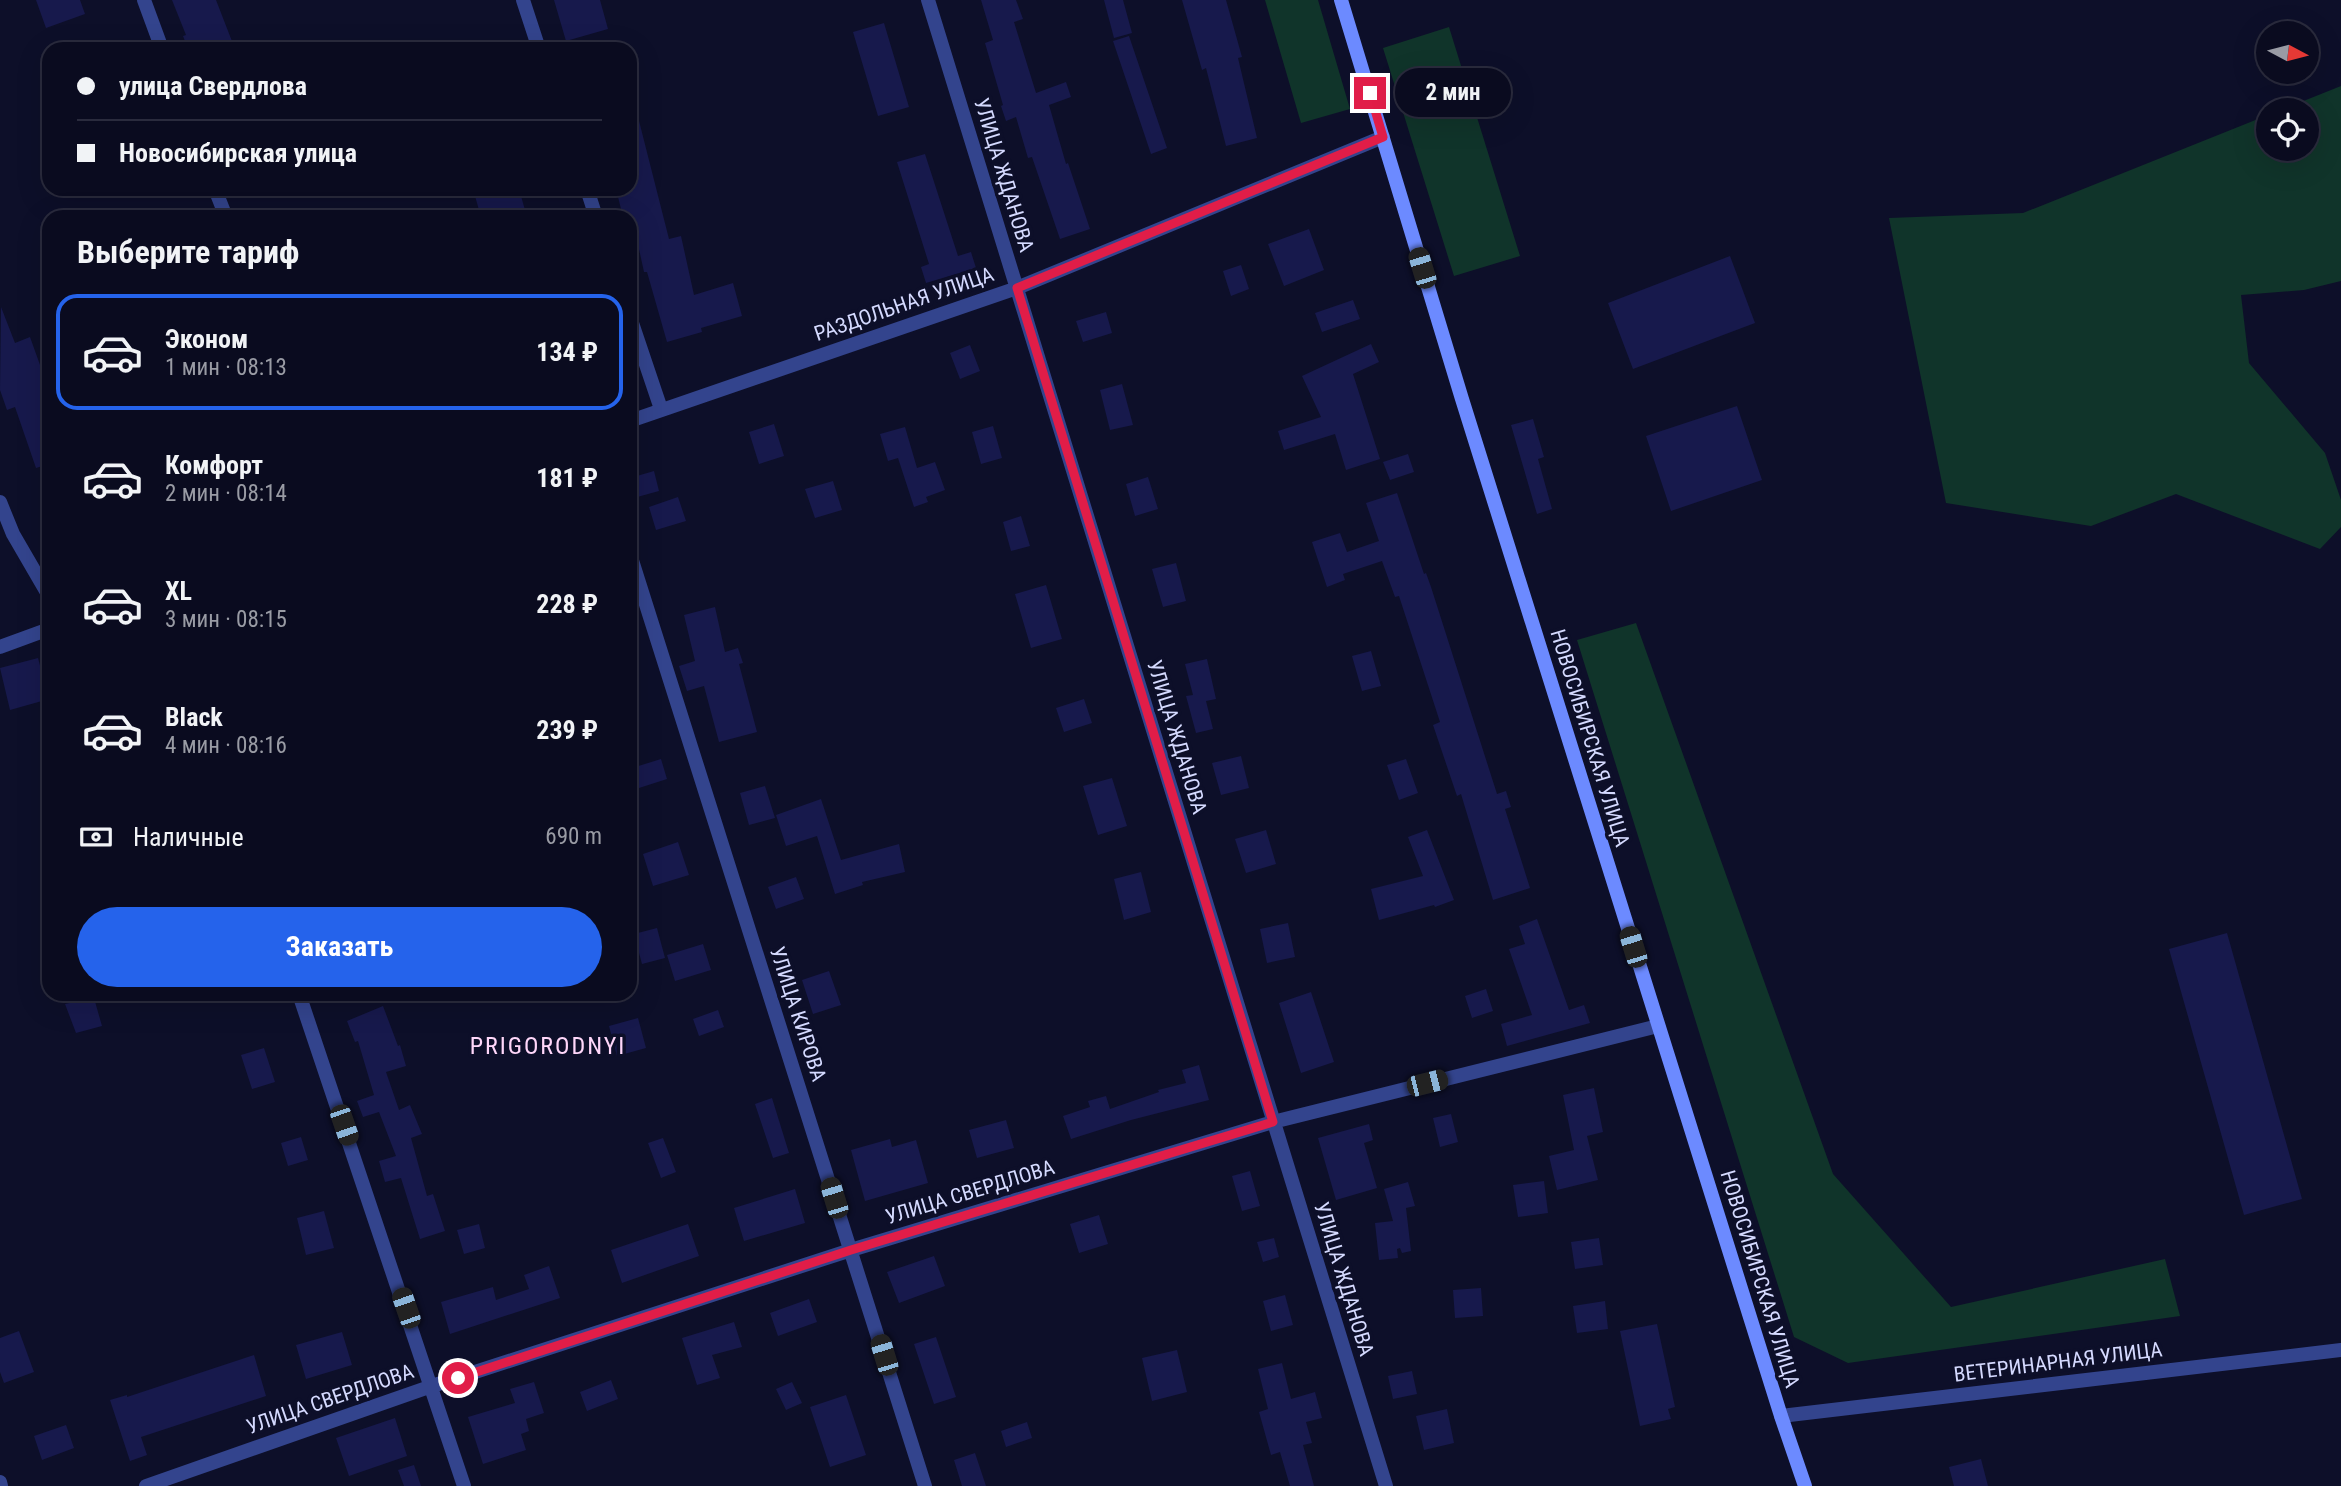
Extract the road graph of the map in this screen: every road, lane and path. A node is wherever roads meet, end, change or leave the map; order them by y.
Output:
1 (144, 0) edge
2 (523, 0) edge
3 (928, 0) edge
4 (1342, 0) edge
5 (159, 42) edge
6 (537, 42) edge
7 (1383, 137) junction
8 (1017, 288) junction
9 (637, 338) edge
10 (661, 409) junction
11 (637, 418) edge
12 (0, 502) edge
13 (637, 576) edge
14 (42, 584) edge
15 (42, 631) edge
16 (0, 647) edge
17 (301, 1001) edge
18 (1658, 1026) junction
19 (1273, 1122) junction
20 (851, 1250) junction
21 (2341, 1350) edge
22 (432, 1386) junction
23 (1781, 1416) junction
24 (146, 1486) edge
25 (464, 1486) edge
26 (925, 1486) edge
27 (1386, 1486) edge
28 (1805, 1486) edge

1 - 5 street
2 - 6 street
3 - 8 street, УЛИЦА ЖДАНОВА
4 - 7 street, НОВОСИБИРСКАЯ УЛИЦА
7 - 8 street, РАЗДОЛЬНАЯ УЛИЦА
7 - 18 street, НОВОСИБИРСКАЯ УЛИЦА
8 - 10 street, РАЗДОЛЬНАЯ УЛИЦА
8 - 19 street, УЛИЦА ЖДАНОВА
9 - 10 street
10 - 11 street, РАЗДОЛЬНАЯ УЛИЦА
12 - 14 street
13 - 20 street, УЛИЦА КИРОВА
15 - 16 street
17 - 22 street
18 - 19 street, УЛИЦА СВЕРДЛОВА
18 - 23 street, НОВОСИБИРСКАЯ УЛИЦА
19 - 20 street, УЛИЦА СВЕРДЛОВА
19 - 27 street, УЛИЦА ЖДАНОВА
20 - 22 street, УЛИЦА СВЕРДЛОВА
20 - 26 street, УЛИЦА КИРОВА
21 - 23 street, ВЕТЕРИНАРНАЯ УЛИЦА
22 - 24 street, УЛИЦА СВЕРДЛОВА
22 - 25 street
23 - 28 street, НОВОСИБИРСКАЯ УЛИЦА

